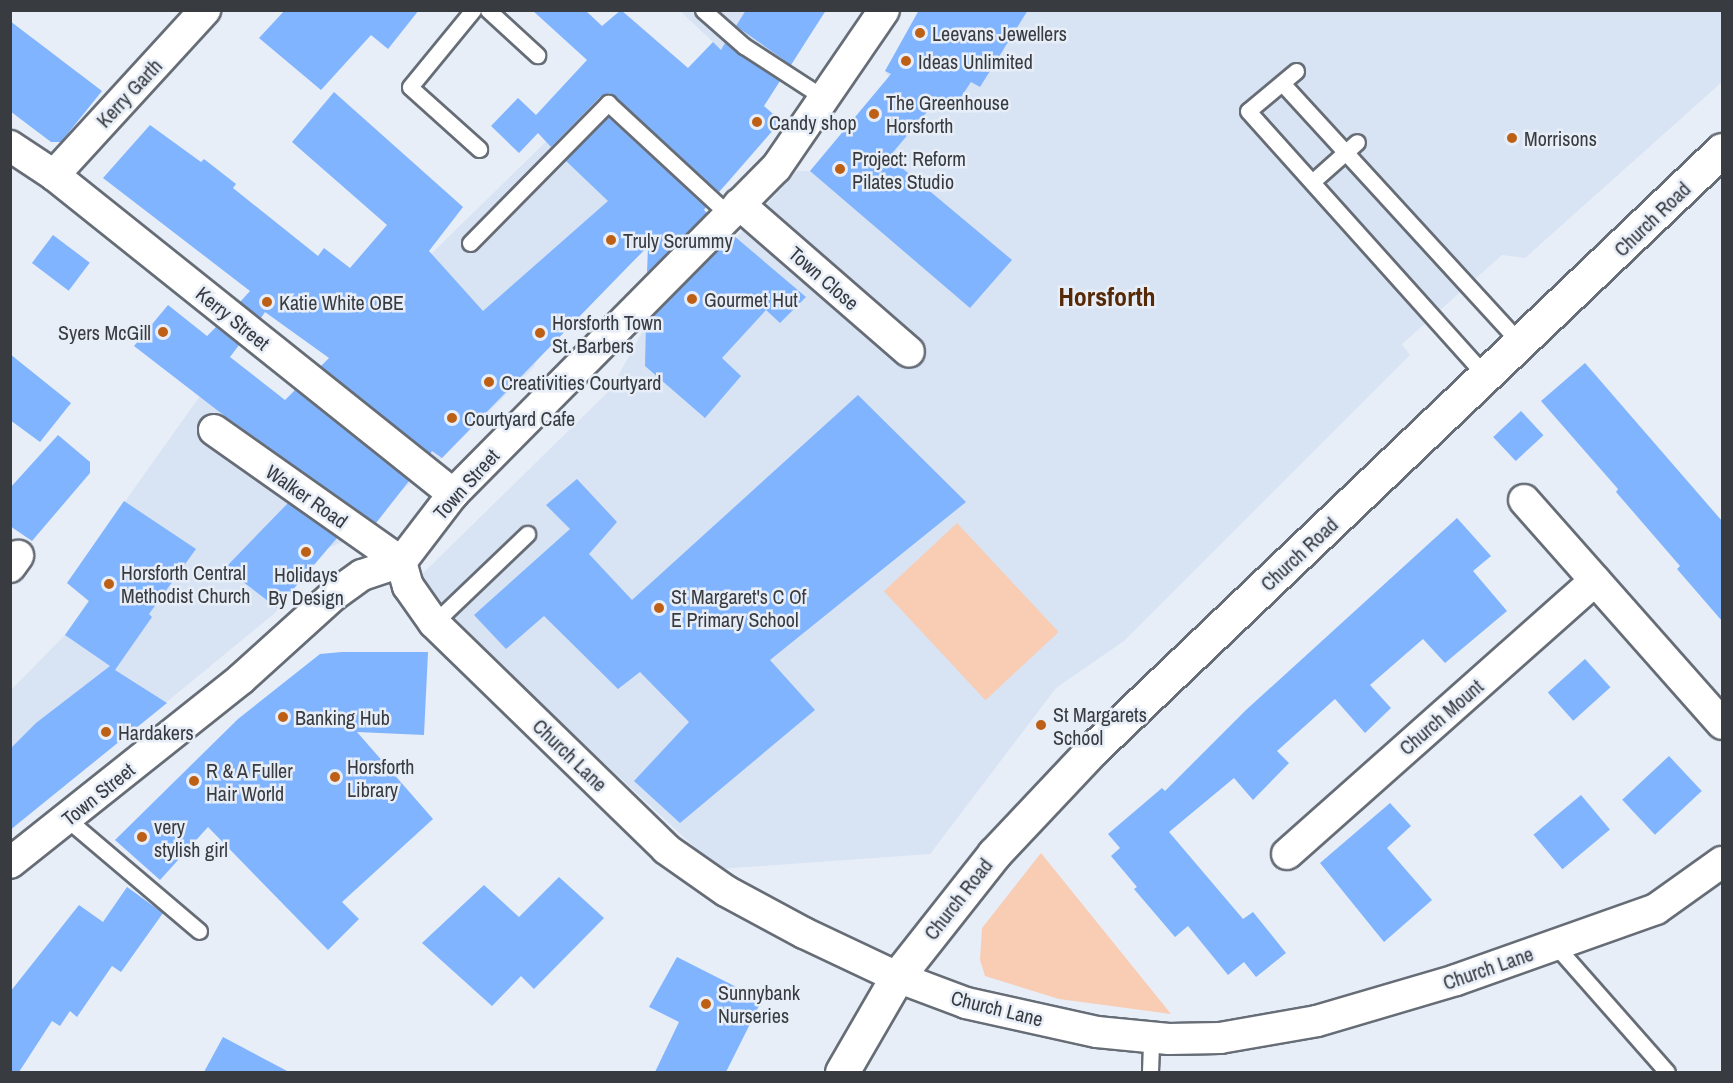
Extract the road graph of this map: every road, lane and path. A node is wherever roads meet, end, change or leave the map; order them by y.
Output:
1 (205, 10) edge
2 (473, 10) edge
3 (488, 10) edge
4 (704, 10) edge
5 (884, 10) edge
6 (537, 54) dead end
7 (1296, 71) dead end
8 (1282, 83) junction
9 (824, 98) junction
10 (10, 146) edge
11 (1351, 147) junction
12 (479, 149) dead end
13 (1722, 150) edge
14 (54, 175) junction
15 (1312, 182) junction
16 (733, 209) junction
17 (470, 243) dead end
18 (1521, 344) junction
19 (909, 351) dead end
20 (1487, 377) junction
21 (214, 430) dead end
22 (453, 494) junction
23 (1524, 500) dead end
24 (527, 534) dead end
25 (401, 562) junction
26 (1595, 581) junction
27 (434, 623) junction
28 (1722, 724) edge
29 (67, 819) junction
30 (1287, 854) dead end
31 (1722, 862) edge
32 (10, 863) edge
33 (199, 931) dead end
34 (1555, 945) junction
35 (897, 977) junction
36 (1152, 1038) junction
37 (842, 1072) edge
38 (1150, 1072) edge
39 (1667, 1072) edge

1 - 14 street, Kerry Garth
2 - 12 lane
3 - 6 lane
4 - 9 lane
5 - 9 street, Town Street
7 - 8 lane
8 - 11 lane
8 - 15 lane
9 - 16 street, Town Street
10 - 14 street, Kerry Street
11 - 15 lane
11 - 18 lane
13 - 18 street, Church Road
14 - 22 street, Kerry Street
15 - 20 lane
16 - 17 lane
16 - 19 street, Town Close
16 - 22 street, Town Street
18 - 20 street, Church Road
20 - 35 street, Church Road
21 - 25 street, Walker Road
22 - 25 street, Town Street
23 - 26 street
24 - 27 lane
25 - 27 street, Church Lane
25 - 29 street, Town Street
26 - 28 street
26 - 30 street, Church Mount
27 - 35 street, Church Lane
29 - 32 street, Town Street
29 - 33 lane
31 - 34 street, Church Lane
34 - 36 street, Church Lane
34 - 39 lane
35 - 36 street, Church Lane
35 - 37 street, Church Road
36 - 38 lane

